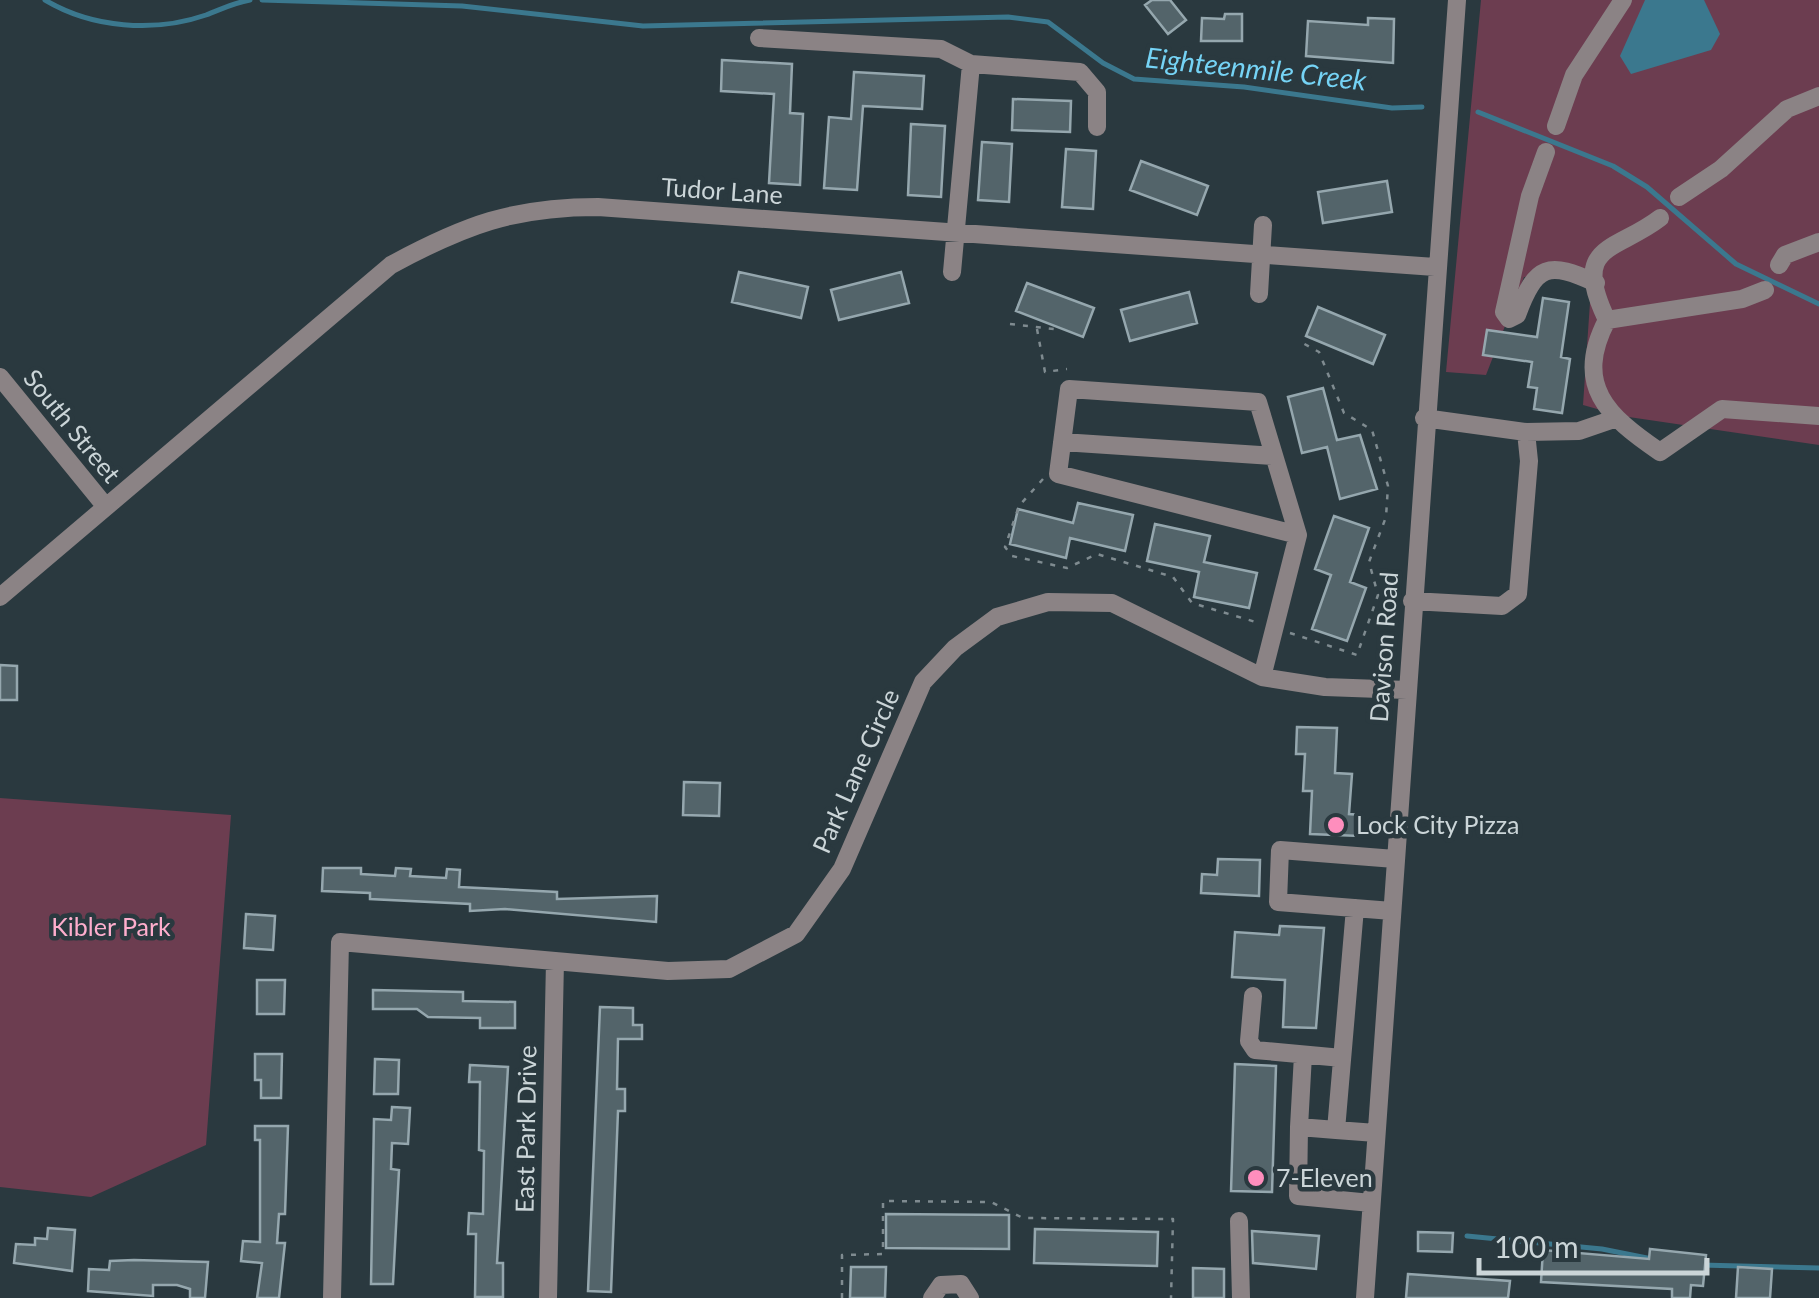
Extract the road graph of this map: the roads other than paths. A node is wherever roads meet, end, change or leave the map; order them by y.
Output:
1 (1456, 0) edge
2 (1624, 0) edge
3 (759, 38) dead end
4 (971, 64) junction
5 (1819, 96) edge
6 (1556, 126) dead end
7 (1096, 127) dead end
8 (1546, 152) dead end
9 (1678, 198) dead end
10 (1660, 218) dead end
11 (1263, 225) dead end
12 (956, 232) junction
13 (1819, 242) edge
14 (1262, 254) junction
15 (1779, 265) dead end
16 (1434, 267) junction
17 (952, 272) dead end
18 (1596, 283) junction
19 (1765, 290) dead end
20 (1259, 294) dead end
21 (1607, 320) junction
22 (0, 377) edge
23 (1819, 416) edge
24 (1424, 418) junction
25 (1614, 419) junction
26 (1526, 432) junction
27 (1062, 442) junction
28 (1274, 456) junction
29 (106, 507) junction
30 (1298, 535) junction
31 (0, 597) edge
32 (1412, 602) junction
33 (1262, 677) junction
34 (1406, 690) junction
35 (1395, 859) junction
36 (1354, 908) junction
37 (1392, 911) junction
38 (555, 961) junction
39 (1253, 996) dead end
40 (1303, 1054) junction
41 (1342, 1058) junction
42 (1298, 1128) junction
43 (1336, 1130) junction
44 (1376, 1133) junction
45 (1372, 1203) junction
46 (1240, 1222) dead end
47 (332, 1298) edge
48 (548, 1298) edge
49 (932, 1298) edge
50 (970, 1298) edge
51 (1241, 1298) edge
52 (1365, 1298) edge

1 - 16 street, Davison Road
2 - 6 street
3 - 4 street
4 - 7 street
4 - 12 street
5 - 9 street
8 - 18 street
10 - 18 street
11 - 14 street
12 - 14 street, Tudor Lane
12 - 17 street
12 - 29 street, Tudor Lane
13 - 15 street
14 - 16 street, Tudor Lane
14 - 20 street
16 - 24 street, Davison Road
18 - 21 street
19 - 21 street
21 - 25 street
22 - 29 street, South Street
23 - 25 street
24 - 26 street
24 - 32 street, Davison Road
25 - 26 street
26 - 32 street
27 - 28 street
27 - 28 street
27 - 30 street
28 - 30 street
29 - 31 street, Tudor Lane
30 - 33 street
32 - 34 street, Davison Road
33 - 34 street, Park Lane Circle
33 - 38 street, Park Lane Circle
34 - 35 street, Davison Road
35 - 36 street
35 - 37 street, Davison Road
36 - 37 street
36 - 41 street
37 - 44 street, Davison Road
38 - 47 street, Park Lane Circle
38 - 48 street, East Park Drive
39 - 40 street
40 - 41 street
40 - 42 street
41 - 43 street
42 - 43 street
42 - 45 street
43 - 44 street
44 - 45 street, Davison Road
45 - 52 street, Davison Road
46 - 51 street
49 - 50 street

